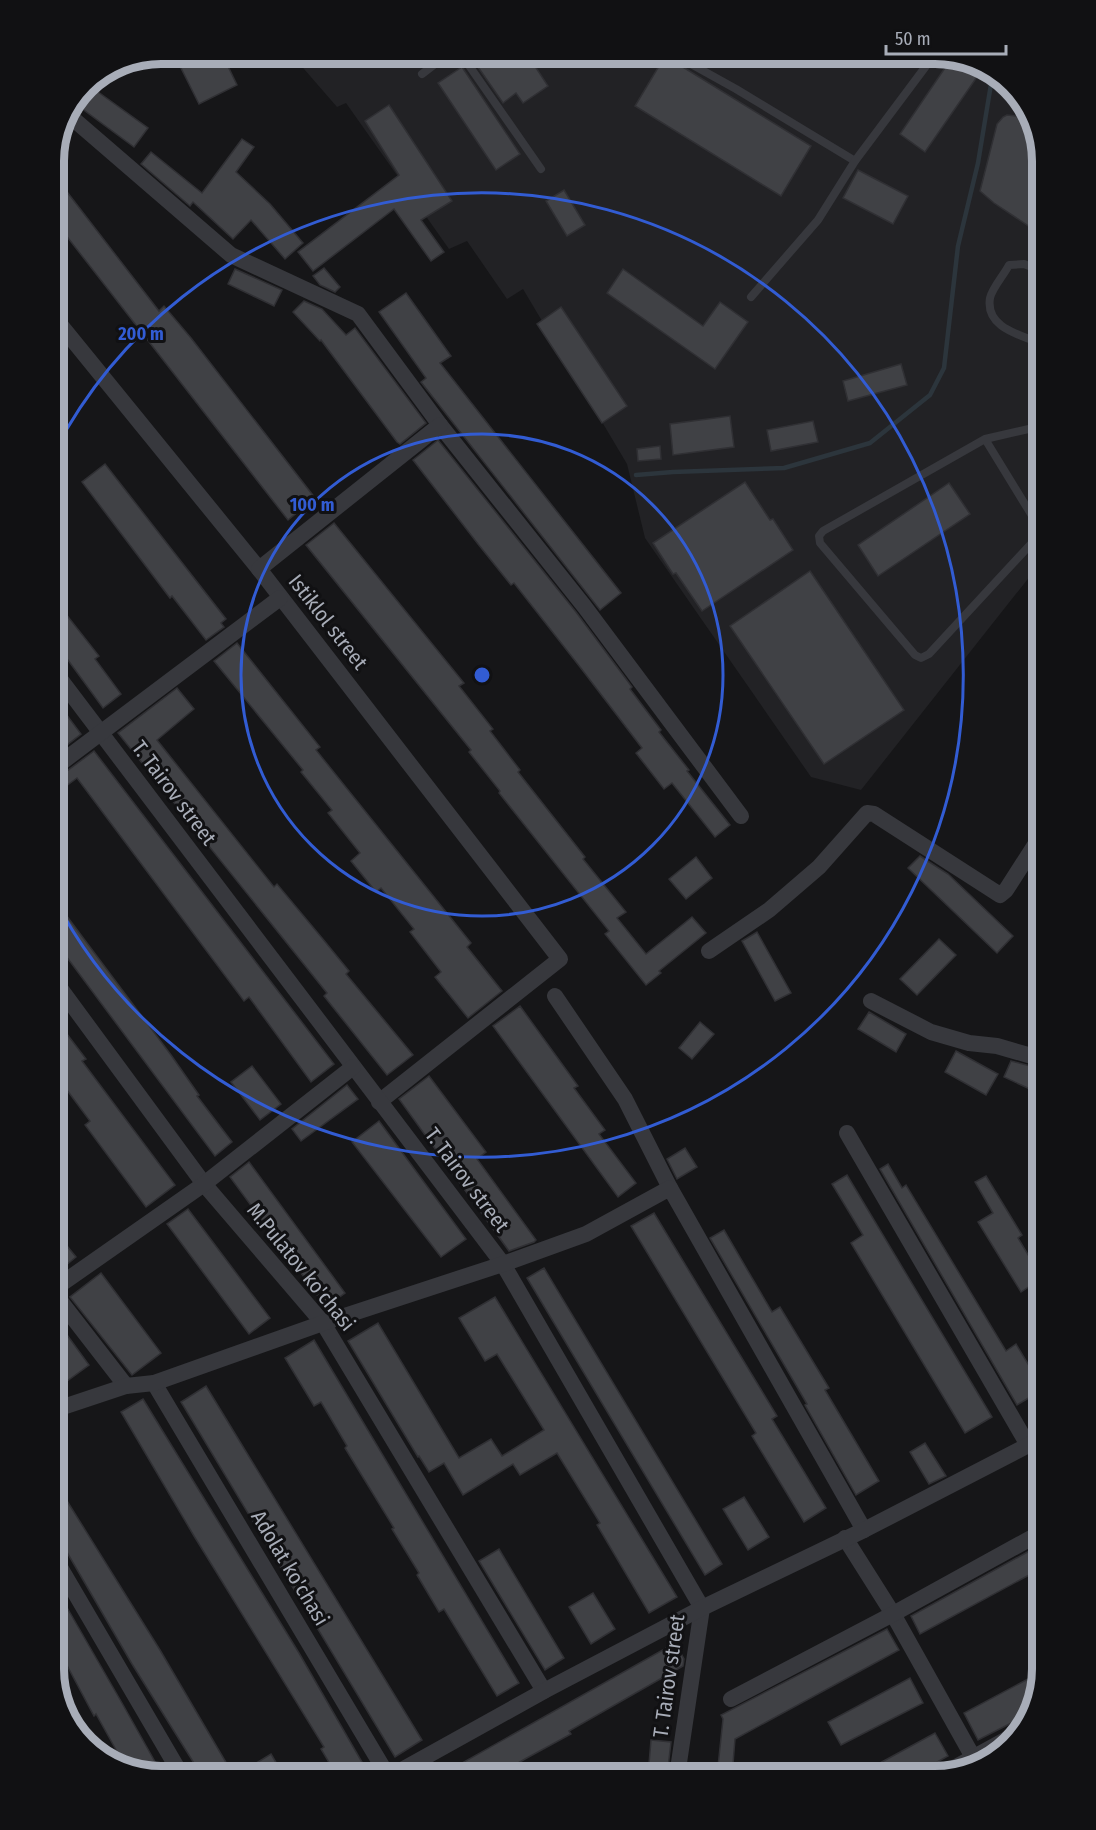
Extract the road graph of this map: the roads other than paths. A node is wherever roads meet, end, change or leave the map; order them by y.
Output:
1 (435, 64) edge
2 (468, 64) edge
3 (692, 65) edge
4 (927, 65) edge
5 (422, 74) dead end
6 (74, 119) edge
7 (855, 161) junction
8 (541, 169) dead end
9 (1032, 267) edge
10 (751, 297) dead end
11 (65, 330) edge
12 (1032, 340) edge
13 (440, 425) junction
14 (1032, 428) edge
15 (985, 440) junction
16 (1032, 515) edge
17 (1032, 542) edge
18 (259, 569) junction
19 (280, 598) junction
20 (65, 685) edge
21 (101, 733) junction
22 (65, 760) edge
23 (741, 816) dead end
24 (1032, 850) edge
25 (710, 951) dead end
26 (64, 995) edge
27 (555, 996) dead end
28 (871, 1001) dead end
29 (1032, 1056) edge
30 (353, 1067) junction
31 (379, 1102) junction
32 (847, 1133) dead end
33 (204, 1184) junction
34 (669, 1188) junction
35 (503, 1264) junction
36 (64, 1284) edge
37 (64, 1305) edge
38 (323, 1323) junction
39 (154, 1383) junction
40 (126, 1386) junction
41 (64, 1407) edge
42 (1032, 1437) edge
43 (1032, 1444) edge
44 (864, 1530) junction
45 (845, 1538) junction
46 (1032, 1538) edge
47 (64, 1574) edge
48 (702, 1608) junction
49 (893, 1614) junction
50 (544, 1691) junction
51 (731, 1699) dead end
52 (973, 1758) edge
53 (176, 1765) edge
54 (383, 1765) edge
55 (408, 1765) edge
56 (679, 1766) edge

1 - 5 lane
2 - 8 lane
3 - 7 lane
4 - 7 lane
6 - 13 street
7 - 10 lane
9 - 12 lane
11 - 18 street, Istiklol street
13 - 18 street
13 - 23 street
14 - 15 lane
15 - 16 lane
15 - 17 lane
18 - 19 street, Istiklol street
19 - 21 street
19 - 31 street, Istiklol street
20 - 21 street, T. Tairov street
21 - 22 street
21 - 30 street, T. Tairov street
24 - 25 street
26 - 33 street, M.Pulatov ko'chasi
27 - 34 street
28 - 29 street
30 - 31 street, T. Tairov street
30 - 33 street
31 - 35 street, T. Tairov street
32 - 42 street
33 - 36 street
33 - 38 street, M.Pulatov ko'chasi
34 - 35 street
34 - 44 street
35 - 38 street
35 - 48 street, T. Tairov street
37 - 40 street
38 - 39 street
38 - 50 street, M.Pulatov ko'chasi
39 - 40 street
39 - 54 street, Adolat ko'chasi
40 - 41 street
43 - 44 street
44 - 45 street
45 - 48 street
45 - 49 street
46 - 49 street
47 - 53 street
48 - 50 street
48 - 56 street, T. Tairov street
49 - 51 street
49 - 52 street
50 - 55 street

